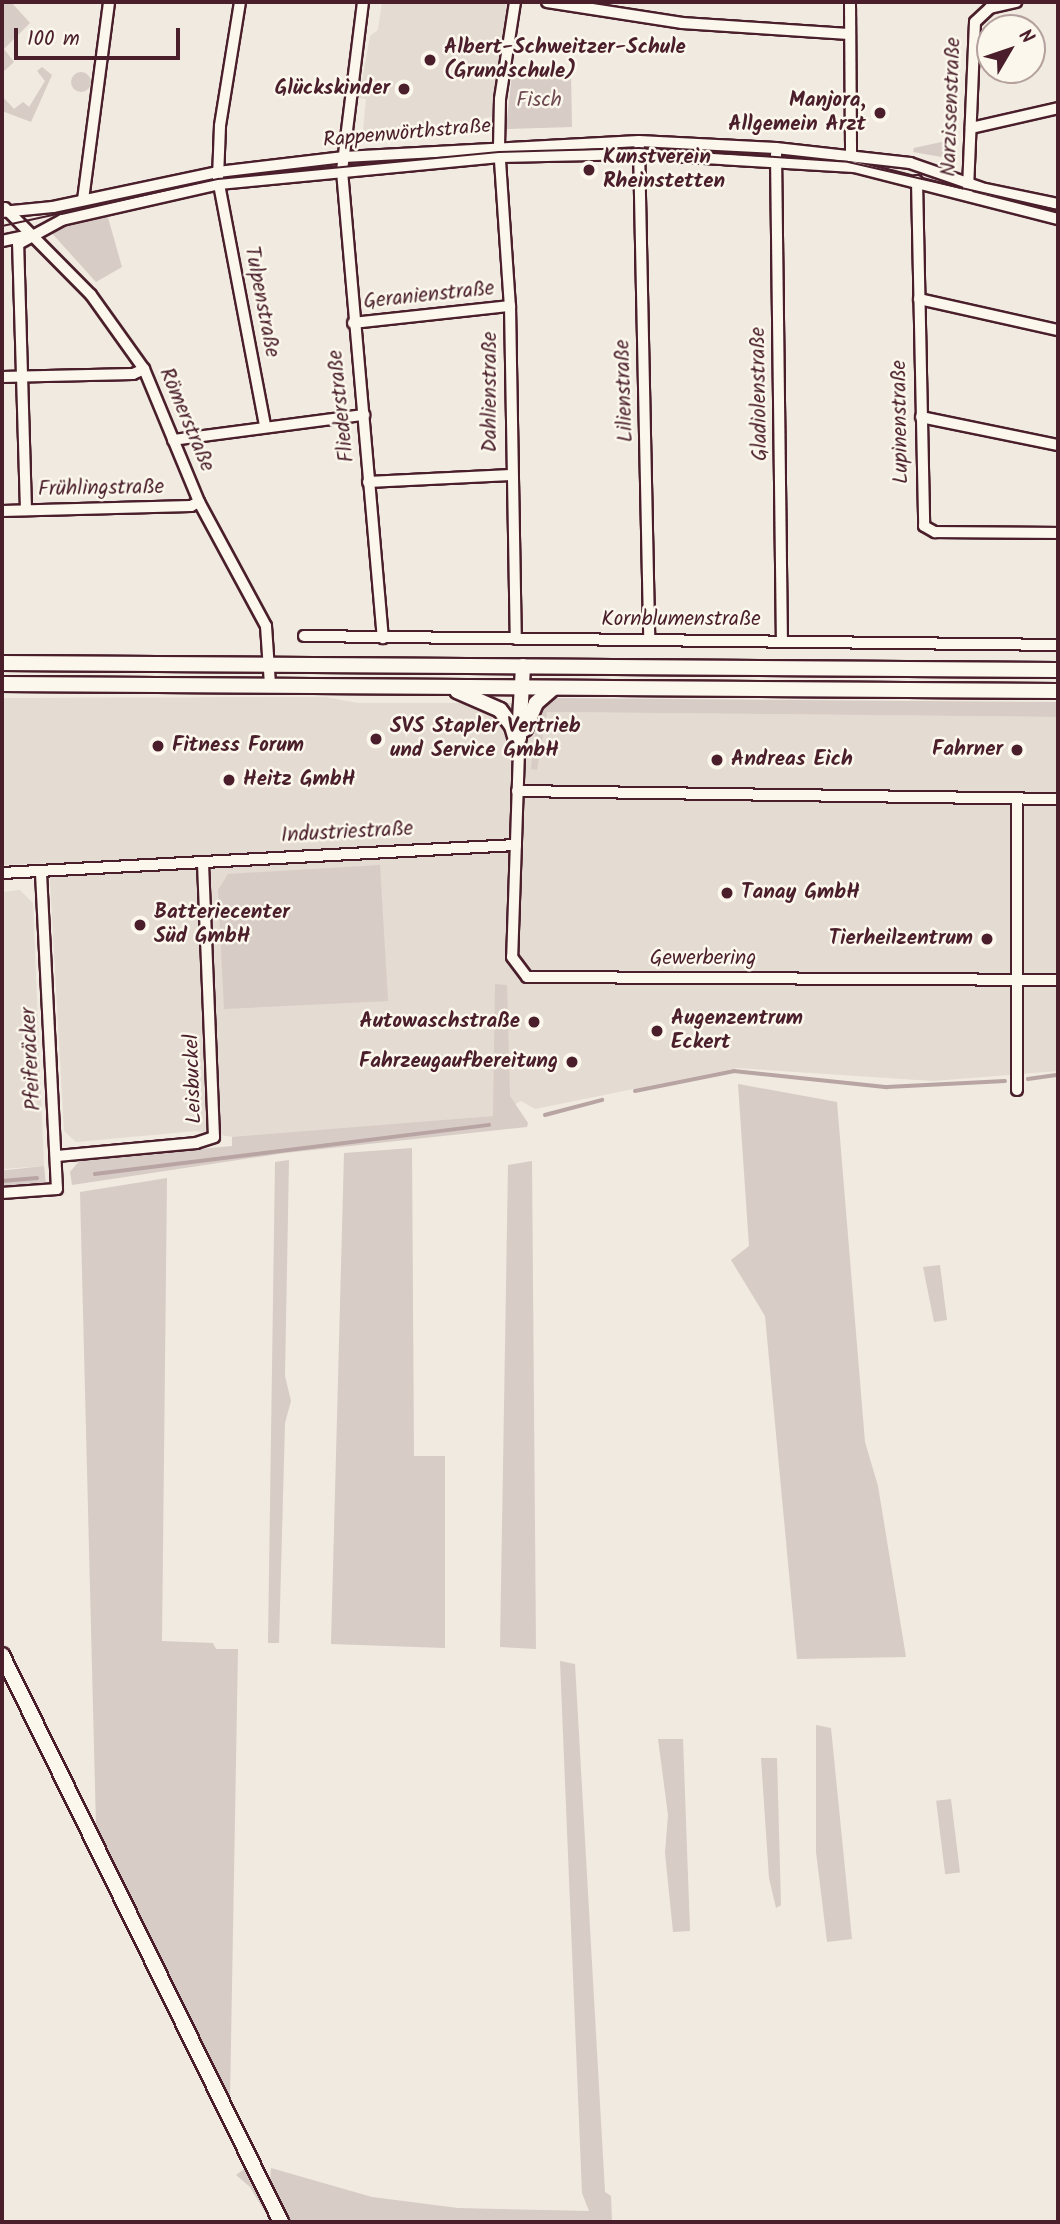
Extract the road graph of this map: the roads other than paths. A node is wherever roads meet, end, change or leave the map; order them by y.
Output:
1 (109, 2) edge
2 (240, 2) edge
3 (363, 2) edge
4 (515, 2) edge
5 (547, 2) edge
6 (850, 2) edge
7 (1016, 2) edge
8 (849, 34) junction
9 (1058, 108) edge
10 (971, 128) junction
11 (639, 141) junction
12 (499, 152) junction
13 (639, 154) junction
14 (776, 154) junction
15 (850, 155) junction
16 (344, 157) junction
17 (342, 171) junction
18 (218, 172) junction
19 (917, 181) junction
20 (969, 183) junction
21 (219, 184) junction
22 (965, 199) junction
23 (83, 200) junction
24 (1058, 204) edge
25 (4, 210) edge
26 (1058, 219) edge
27 (31, 235) junction
28 (2, 241) edge
29 (919, 299) junction
30 (510, 306) junction
31 (353, 323) junction
32 (1058, 330) edge
33 (144, 369) junction
34 (20, 376) junction
35 (2, 377) edge
36 (363, 415) junction
37 (920, 417) junction
38 (265, 426) junction
39 (173, 440) junction
40 (1058, 445) edge
41 (511, 475) junction
42 (368, 482) junction
43 (200, 502) junction
44 (26, 510) junction
45 (2, 511) edge
46 (1058, 533) edge
47 (304, 636) dead end
48 (383, 638) junction
49 (516, 639) junction
50 (649, 640) junction
51 (782, 640) junction
52 (1058, 645) edge
53 (2, 663) edge
54 (268, 664) junction
55 (523, 666) junction
56 (1058, 670) edge
57 (2, 684) edge
58 (270, 685) junction
59 (442, 687) junction
60 (522, 688) junction
61 (553, 688) junction
62 (1058, 691) edge
63 (519, 751) junction
64 (517, 791) junction
65 (1017, 799) junction
66 (1058, 799) edge
67 (516, 845) junction
68 (203, 862) junction
69 (41, 871) junction
70 (2, 873) edge
71 (1016, 980) junction
72 (1058, 980) edge
73 (1017, 1090) dead end
74 (57, 1156) junction
75 (2, 1193) edge
76 (2, 1656) edge
77 (281, 2222) edge

1 - 23 street
2 - 18 street, Tulpenstraße
3 - 16 street, Fliederstraße
4 - 12 street, Dahlienstraße
5 - 8 street
6 - 8 street
7 - 10 street, Narzissenstraße
8 - 15 street
9 - 10 street
10 - 20 street, Narzissenstraße
11 - 12 street, Rappenwörthstraße
11 - 13 street, Lilienstraße
11 - 14 street, Rappenwörthstraße
12 - 13 street, Rappenwörthstraße
12 - 16 street, Rappenwörthstraße
12 - 17 street, Rappenwörthstraße
12 - 30 street, Dahlienstraße
13 - 14 street, Rappenwörthstraße
13 - 50 street, Lilienstraße
14 - 15 street, Rappenwörthstraße
14 - 19 street, Rappenwörthstraße
14 - 51 street, Gladiolenstraße
15 - 20 street, Rappenwörthstraße
16 - 17 street, Fliederstraße
16 - 18 street, Rappenwörthstraße
17 - 21 street, Rappenwörthstraße
17 - 31 street, Fliederstraße
18 - 21 street, Tulpenstraße
18 - 23 street, Rappenwörthstraße
19 - 22 street, Rappenwörthstraße
19 - 29 street, Lupinenstraße
20 - 22 street, Narzissenstraße
20 - 24 street, Rappenwörthstraße
21 - 27 street, Rappenwörthstraße
21 - 38 street, Tulpenstraße
22 - 26 street, Rappenwörthstraße
23 - 25 street, Rappenwörthstraße
25 - 27 street, Römerstraße
27 - 28 street, Rappenwörthstraße
27 - 33 street, Römerstraße
27 - 34 street
29 - 32 street
29 - 37 street, Lupinenstraße
30 - 31 street, Geranienstraße
30 - 41 street, Dahlienstraße
31 - 36 street, Fliederstraße
33 - 34 street
33 - 39 street, Römerstraße
34 - 35 street
34 - 44 street
36 - 38 street
36 - 42 street, Fliederstraße
37 - 40 street
37 - 46 street, Lupinenstraße
38 - 39 street
39 - 43 street, Römerstraße
41 - 42 street
41 - 49 street, Dahlienstraße
42 - 48 street, Fliederstraße
43 - 44 street, Frühlingstraße
43 - 54 street, Römerstraße
44 - 45 street, Frühlingstraße
47 - 48 street, Kornblumenstraße
48 - 49 street, Kornblumenstraße
49 - 50 street, Kornblumenstraße
50 - 51 street, Kornblumenstraße
51 - 52 street, Kornblumenstraße
53 - 54 main road
54 - 55 main road
54 - 58 street, Römerstraße
55 - 56 main road
55 - 60 main road
57 - 58 main road
58 - 59 main road
59 - 60 main road
59 - 63 main road
60 - 61 main road
60 - 63 main road
61 - 62 main road
61 - 63 main road
63 - 64 street
64 - 65 street
64 - 67 street
65 - 66 street
65 - 71 street
67 - 68 street, Industriestraße
67 - 71 street, Gewerbering
68 - 69 street, Industriestraße
68 - 74 street, Leisbuckel
69 - 70 street, Industriestraße
69 - 74 street, Pfeiferäcker
71 - 72 street, Gewerbering
71 - 73 street
74 - 75 street, Pfeiferäcker
76 - 77 main road

